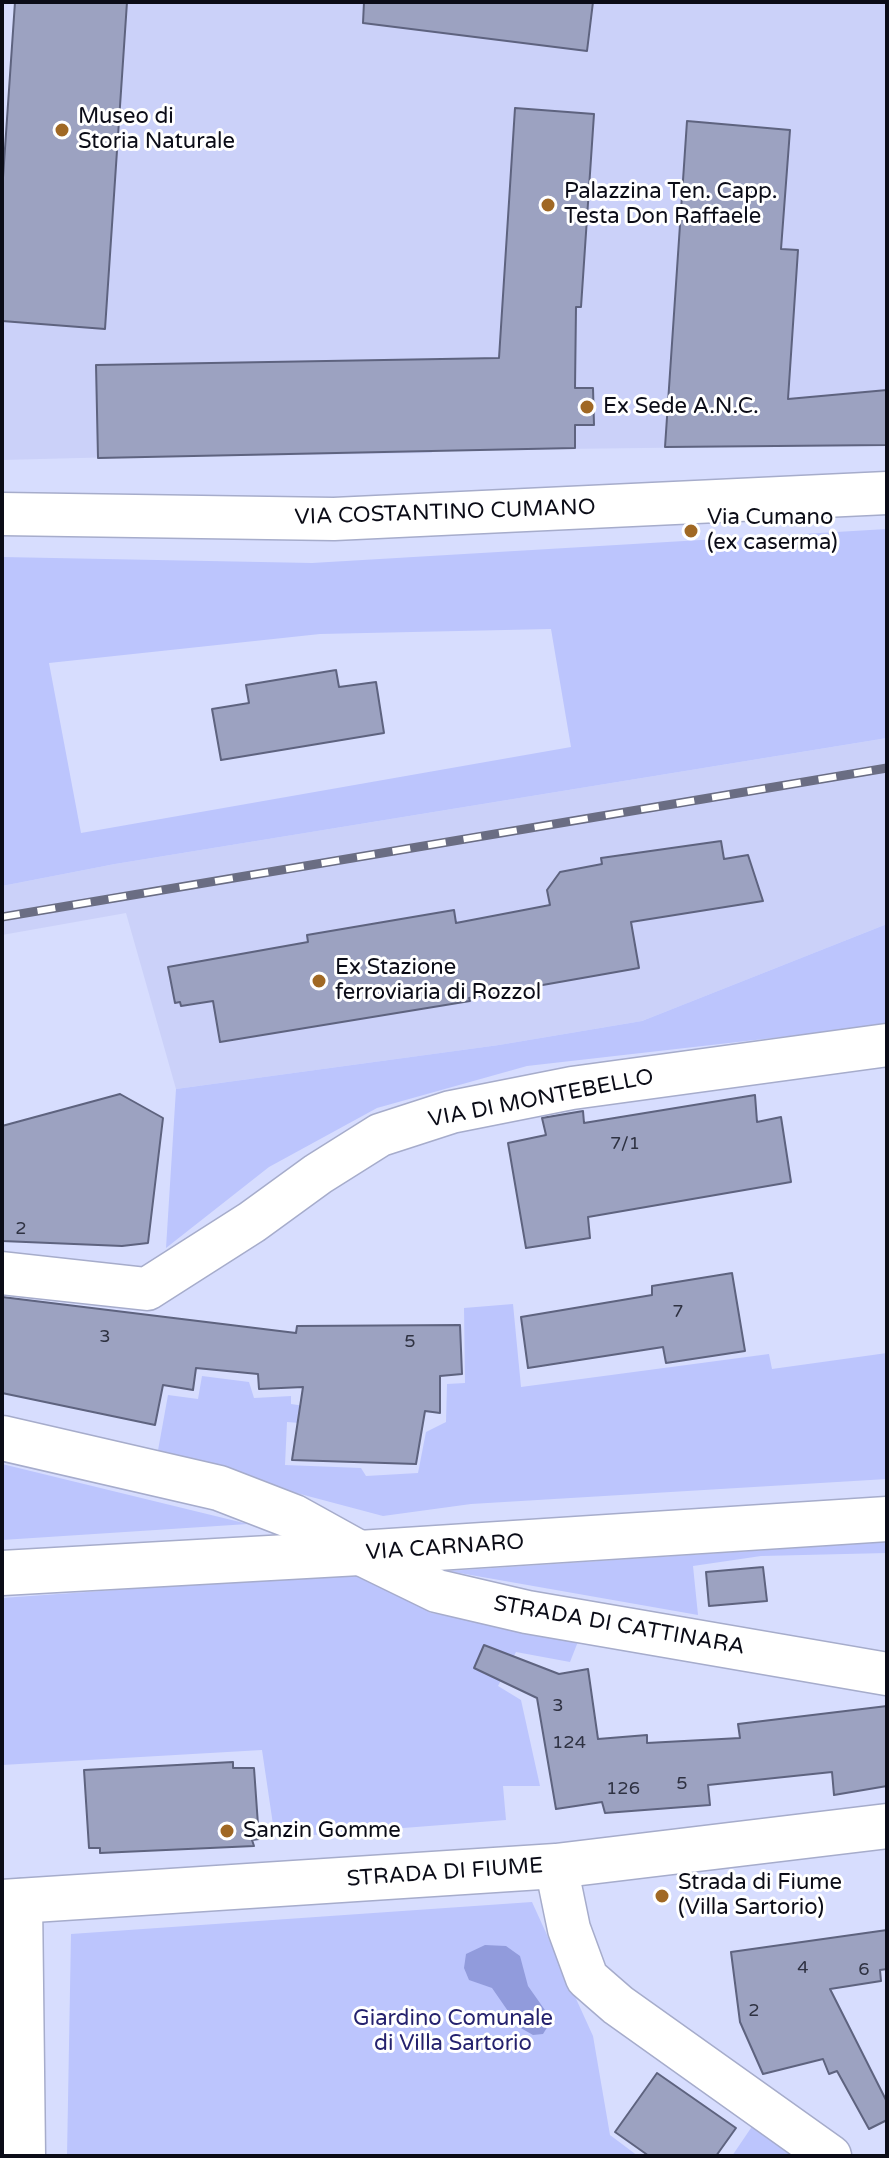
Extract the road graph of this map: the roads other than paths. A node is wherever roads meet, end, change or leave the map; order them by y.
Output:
1 (887, 493) edge
2 (2, 514) edge
3 (887, 1045) edge
4 (2, 1273) edge
5 (2, 1438) edge
6 (887, 1519) edge
7 (359, 1553) junction
8 (2, 1573) edge
9 (887, 1674) edge
10 (887, 1826) edge
11 (556, 1866) junction
12 (12, 1901) edge
13 (24, 2156) edge
14 (830, 2156) edge

1 - 2 street, VIA COSTANTINO CUMANO
3 - 4 street, VIA DI MONTEBELLO
5 - 7 main road
6 - 7 main road, VIA CARNARO
7 - 8 main road, VIA CARNARO
7 - 9 street, STRADA DI CATTINARA
10 - 11 main road, STRADA DI FIUME
11 - 12 main road, STRADA DI FIUME
11 - 14 street
12 - 13 street

